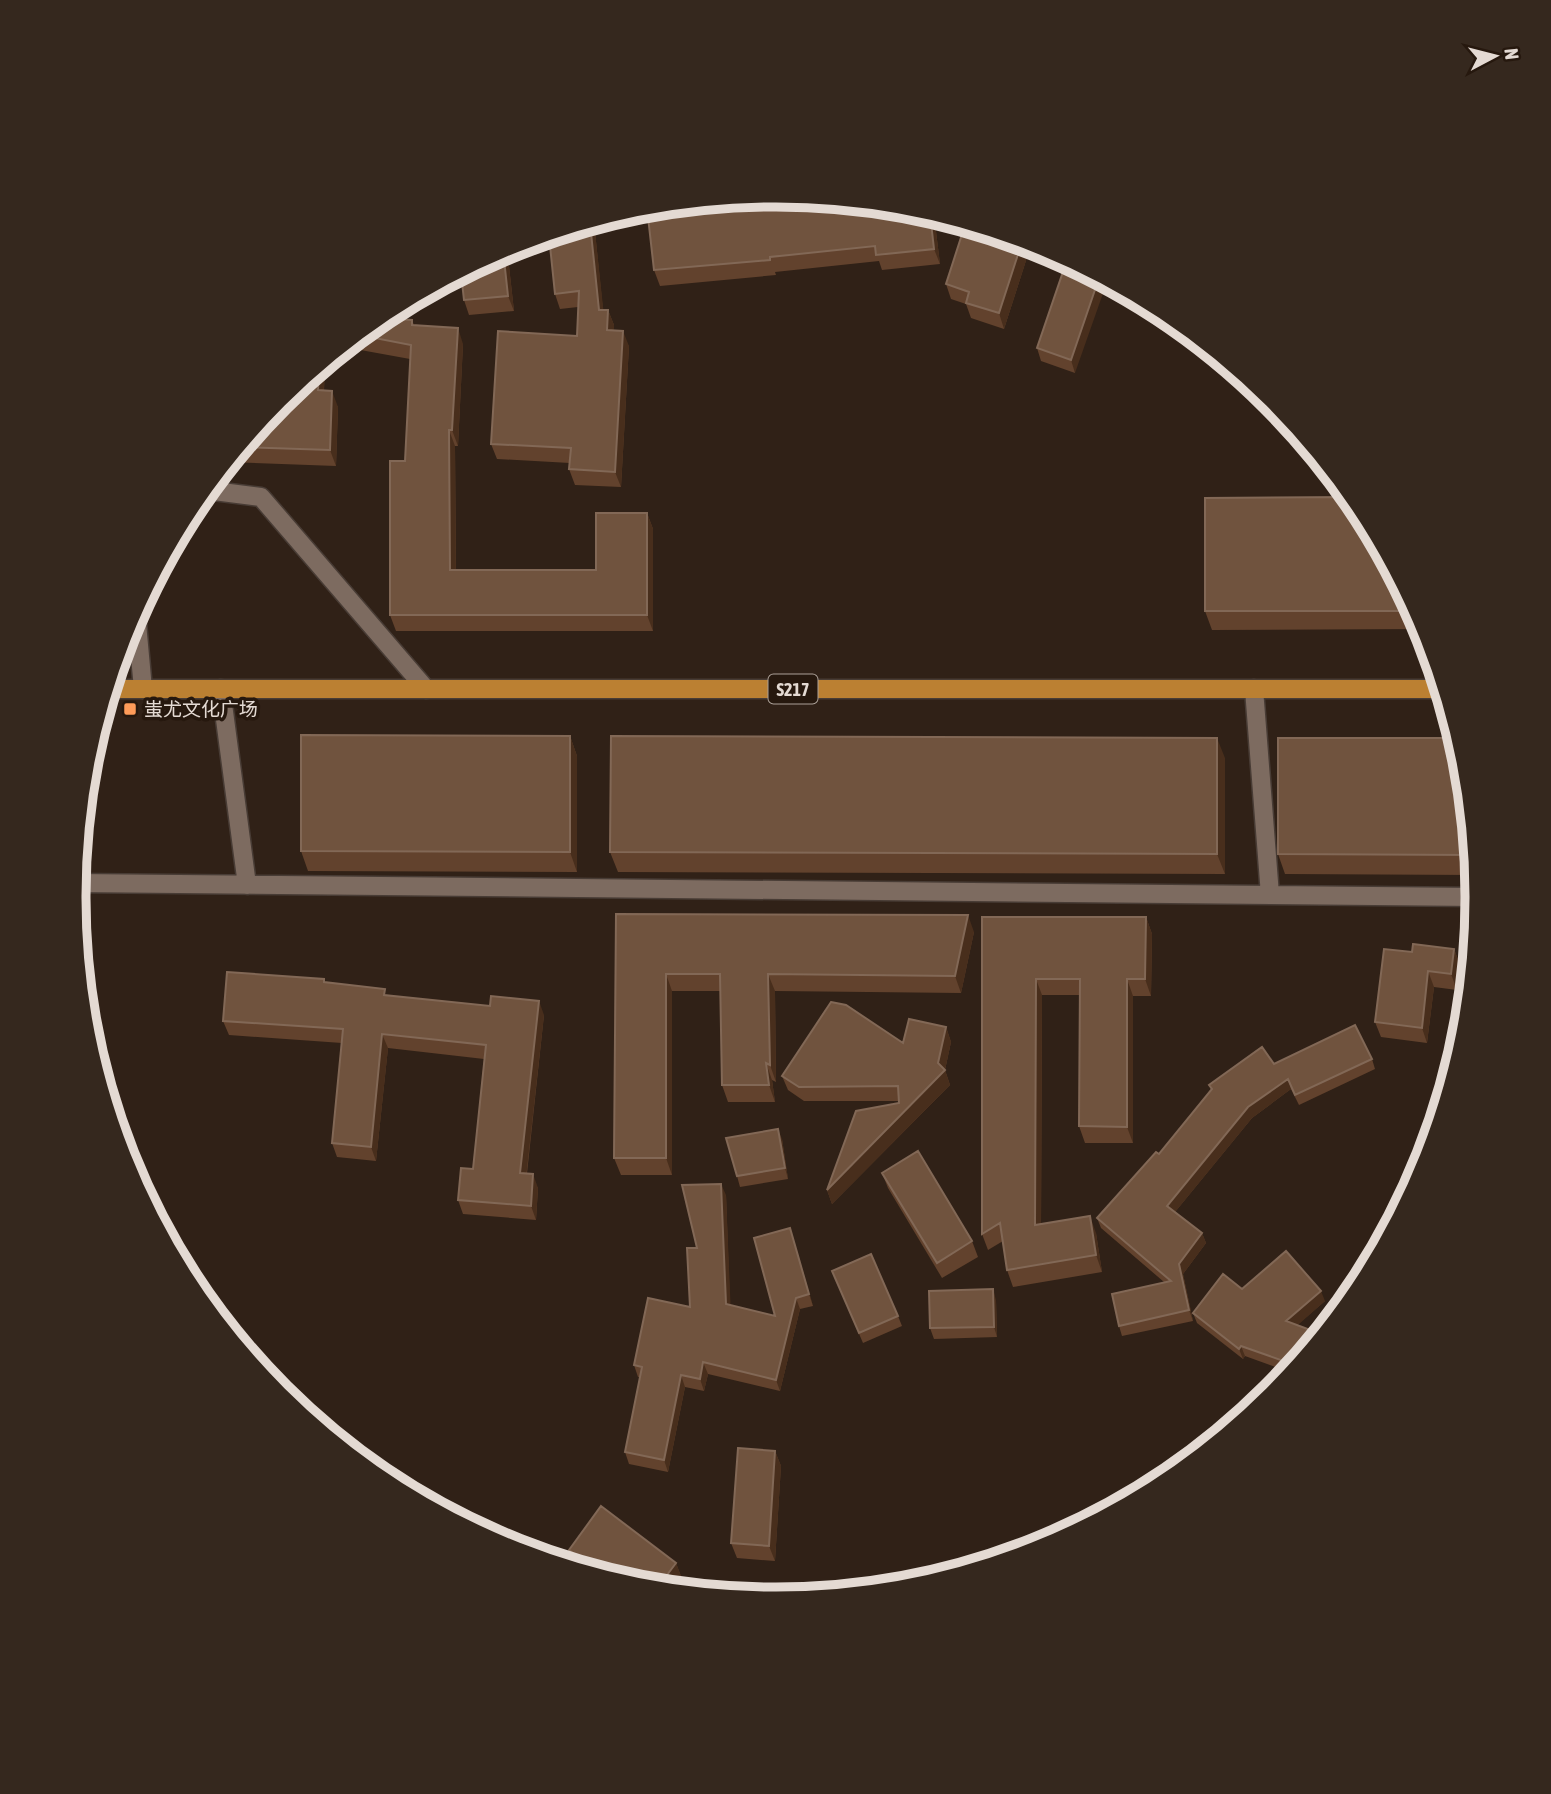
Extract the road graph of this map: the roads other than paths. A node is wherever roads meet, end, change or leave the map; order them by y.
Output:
1 (218, 492) edge
2 (138, 633) edge
3 (143, 689) junction
4 (221, 689) junction
5 (1254, 689) junction
6 (1433, 689) edge
7 (118, 690) edge
8 (426, 690) junction
9 (86, 883) edge
10 (247, 885) junction
11 (1270, 895) junction
12 (1465, 897) edge

1 - 8 street
2 - 3 street
3 - 4 main road, S217
3 - 7 main road, S217
4 - 8 main road, S217
4 - 10 street
5 - 6 main road, S217
5 - 8 main road, S217
5 - 11 street
9 - 10 street
10 - 11 street
11 - 12 street

